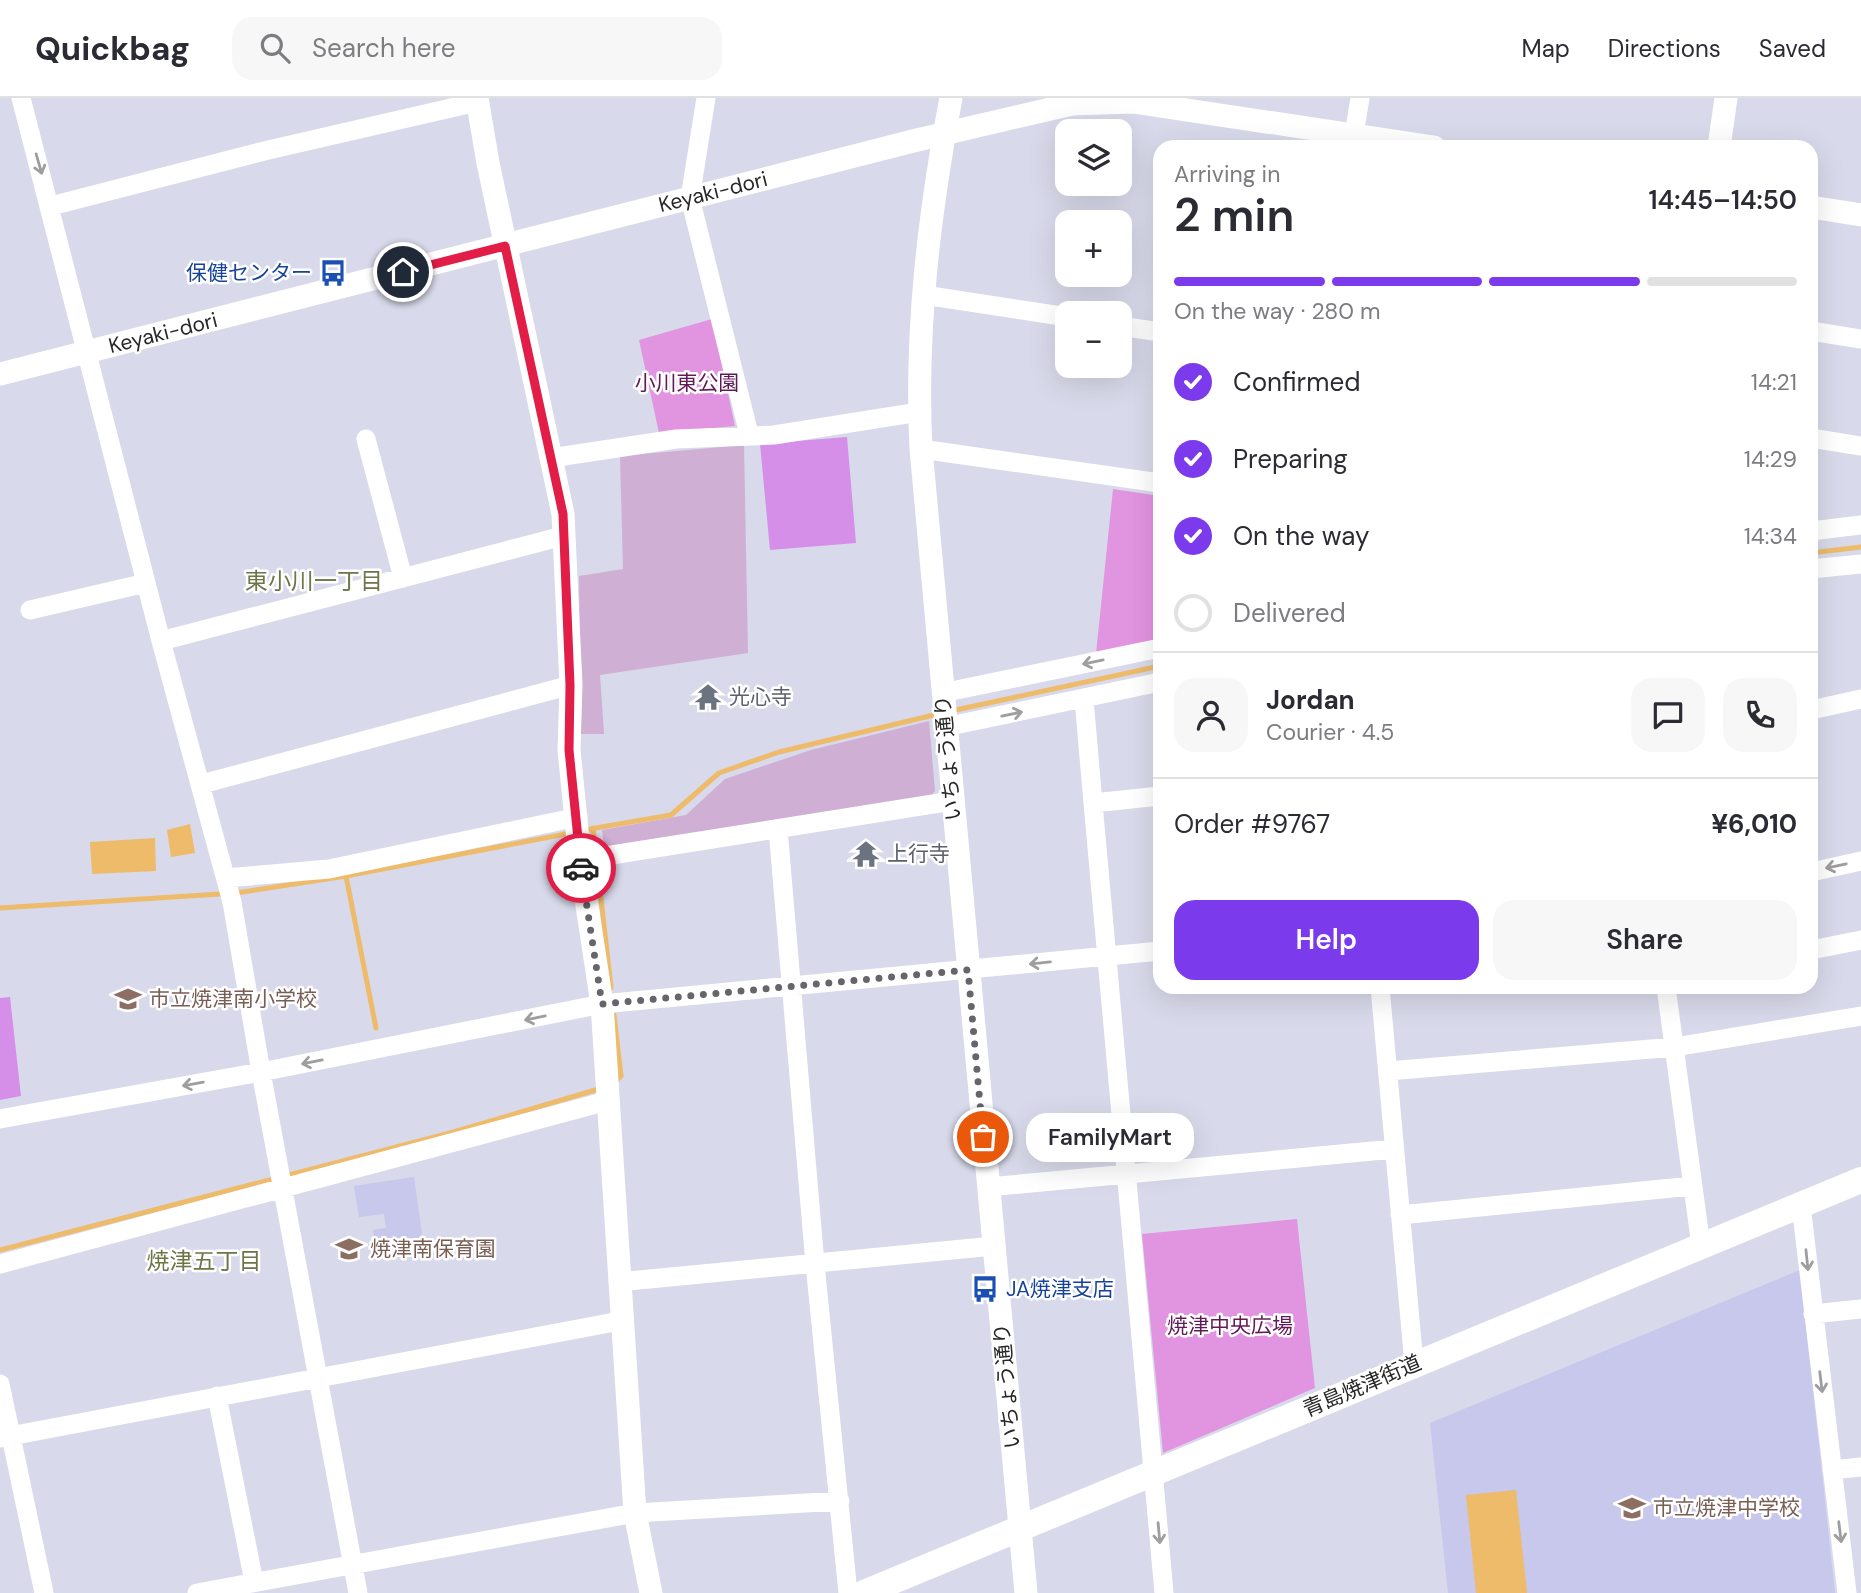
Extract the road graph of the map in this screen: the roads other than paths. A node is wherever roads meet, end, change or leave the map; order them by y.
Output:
1 (21, 98) edge
2 (706, 98) edge
3 (951, 98) edge
4 (1360, 98) edge
5 (1727, 98) edge
6 (477, 100) edge
7 (945, 133) junction
8 (1347, 140) edge
9 (1353, 140) edge
10 (1720, 140) edge
11 (690, 198) junction
12 (51, 206) junction
13 (1818, 208) edge
14 (1861, 215) edge
15 (505, 246) junction
16 (924, 295) junction
17 (1055, 315) edge
18 (1132, 328) edge
19 (1153, 331) edge
20 (1818, 332) edge
21 (1861, 339) edge
22 (88, 352) junction
23 (0, 374) edge
24 (919, 412) junction
25 (749, 433) junction
26 (366, 439) dead end
27 (1818, 439) edge
28 (1861, 446) edge
29 (921, 449) junction
30 (551, 458) junction
31 (1153, 482) edge
32 (1861, 525) edge
33 (1818, 530) edge
34 (563, 536) junction
35 (1861, 564) edge
36 (1818, 568) edge
37 (403, 578) junction
38 (146, 583) junction
39 (30, 610) dead end
40 (161, 641) junction
41 (1153, 650) edge
42 (1153, 684) edge
43 (570, 685) junction
44 (942, 695) junction
45 (1084, 699) junction
46 (1861, 699) edge
47 (1818, 708) edge
48 (945, 724) junction
49 (202, 784) junction
50 (1153, 797) edge
51 (952, 801) junction
52 (1093, 803) junction
53 (578, 817) junction
54 (778, 829) junction
55 (580, 860) junction
56 (1861, 861) edge
57 (1818, 870) edge
58 (226, 878) junction
59 (1861, 940) edge
60 (1818, 949) edge
61 (1153, 951) edge
62 (1107, 956) junction
63 (968, 970) junction
64 (791, 987) junction
65 (1381, 994) edge
66 (1668, 994) edge
67 (602, 1004) junction
68 (1861, 1017) edge
69 (1675, 1047) junction
70 (1388, 1071) junction
71 (261, 1072) junction
72 (607, 1101) junction
73 (0, 1119) edge
74 (1394, 1149) junction
75 (1127, 1174) junction
76 (1861, 1180) edge
77 (1692, 1186) junction
78 (988, 1187) junction
79 (283, 1190) junction
80 (1801, 1205) junction
81 (1400, 1215) junction
82 (1701, 1246) junction
83 (993, 1247) junction
84 (0, 1264) edge
85 (815, 1264) junction
86 (618, 1282) junction
87 (1861, 1309) edge
88 (1813, 1314) junction
89 (620, 1321) junction
90 (1413, 1364) junction
91 (316, 1377) junction
92 (0, 1384) edge
93 (217, 1396) junction
94 (5, 1437) edge
95 (1861, 1467) edge
96 (1832, 1471) junction
97 (1154, 1472) junction
98 (841, 1500) junction
99 (635, 1513) junction
100 (1020, 1528) junction
101 (353, 1563) junction
102 (254, 1582) junction
103 (44, 1593) edge
104 (197, 1593) edge
105 (358, 1593) edge
106 (651, 1593) edge
107 (848, 1593) edge
108 (864, 1593) edge
109 (1026, 1593) edge
110 (1164, 1593) edge
111 (1847, 1593) edge

1 -> 12 street
2 - 11 street
3 - 7 street, いちょう通り
4 - 9 street
5 - 10 street
6 - 12 street
6 - 15 street
7 - 8 street, Keyaki-dori
7 - 11 street, Keyaki-dori
7 - 16 street, いちょう通り
11 - 15 street, Keyaki-dori
11 - 25 street
12 - 22 street
13 - 14 street
15 - 22 street, Keyaki-dori
15 - 30 street
16 - 17 street
16 - 24 street, いちょう通り
18 - 19 street
20 - 21 street
22 - 23 street, Keyaki-dori
22 - 38 street
24 - 25 street
24 - 29 street, いちょう通り
25 - 30 street
26 - 37 street
27 - 28 street
29 - 31 street
29 - 44 street, いちょう通り
30 - 34 street
32 - 33 street
34 - 37 street
34 - 43 street
35 - 36 street
37 - 40 street
38 - 39 street
38 - 40 street
40 - 49 street
41 -> 44 street
42 - 45 street
43 - 49 street
43 - 53 street
44 - 48 street, いちょう通り
48 -> 45 street
45 - 52 street
46 - 47 street
48 - 51 street, いちょう通り
49 - 58 street
50 - 52 street
51 - 54 street
51 - 63 street, いちょう通り
52 - 62 street
53 - 55 street
53 - 58 street
54 - 55 street
54 - 64 street
55 - 67 street
56 -> 57 street
58 - 71 street
59 - 60 street
61 - 62 street
62 -> 63 street
62 - 75 street
63 - 64 street
63 - 78 street, いちょう通り
64 - 67 street
64 - 85 street
65 - 70 street
66 - 69 street
67 -> 71 street
67 - 72 street
68 - 69 street
69 - 70 street
69 - 77 street
70 - 74 street
71 -> 73 street
71 - 79 street
72 - 79 street
72 - 86 street
74 - 75 street
74 - 81 street
75 - 78 street
75 - 97 street
76 - 80 main road, 青島焼津街道
77 - 81 street
77 - 82 street
78 - 83 street, いちょう通り
79 - 84 street
79 - 91 street
80 - 82 main road, 青島焼津街道
80 -> 88 street
81 - 90 street
82 - 90 main road, 青島焼津街道
83 - 85 street
83 - 100 street, いちょう通り
85 - 86 street
85 - 98 street
86 - 89 street
87 - 88 street
88 -> 96 street
89 - 91 street
89 - 99 street
90 - 97 main road, 青島焼津街道
91 - 93 street
91 - 101 street
92 - 94 street
93 - 94 street
93 - 102 street
94 - 103 street
95 - 96 street
96 -> 111 street
97 - 100 main road, 青島焼津街道
97 -> 110 street
98 - 99 street
98 - 107 street
99 - 101 street
99 - 106 street
100 - 108 main road, 青島焼津街道
100 - 109 street, いちょう通り
101 - 102 street
101 - 105 street
102 - 104 street

